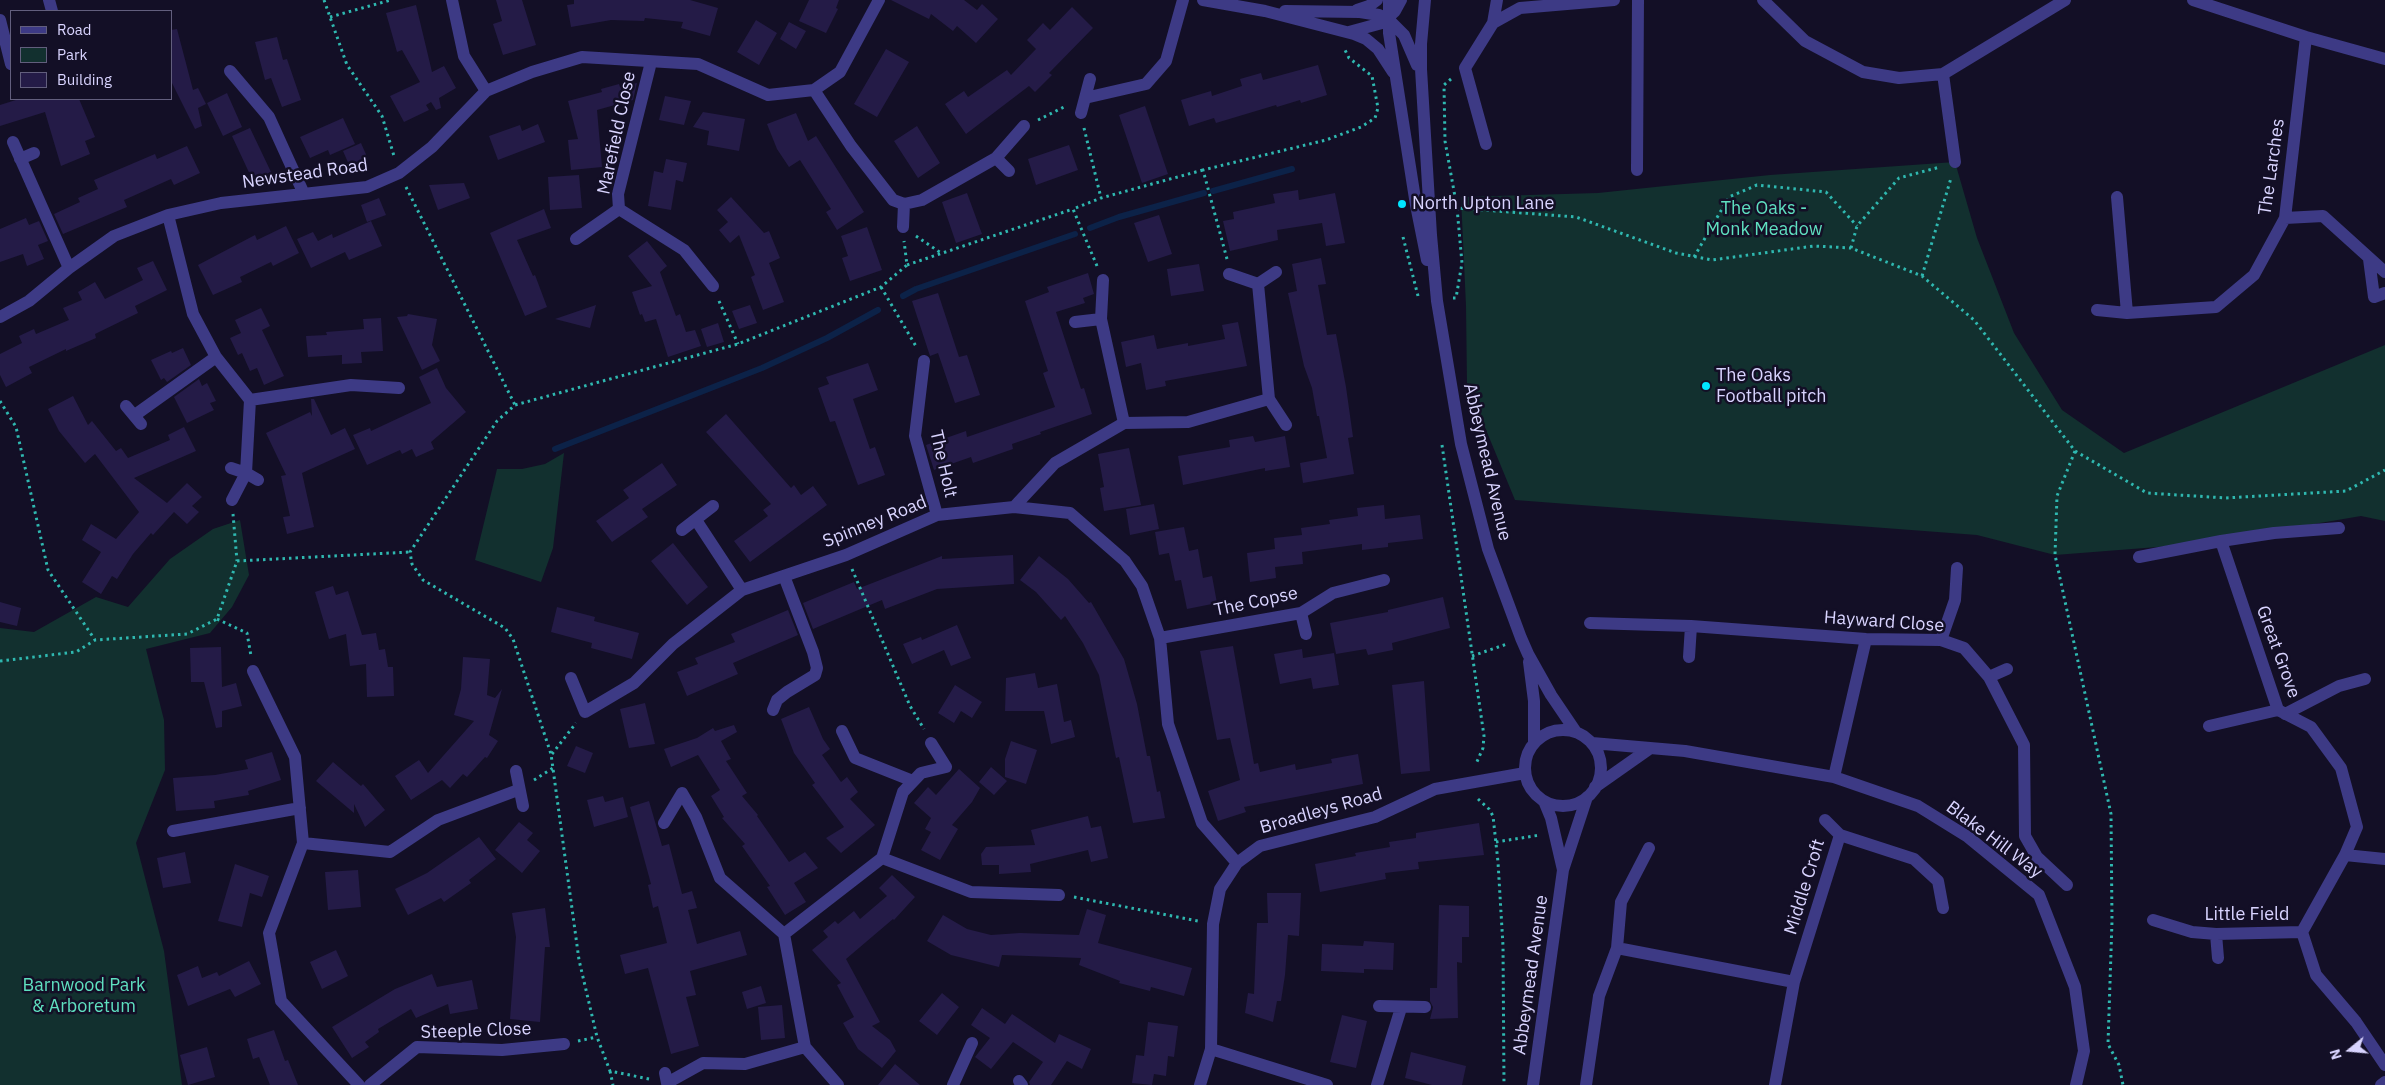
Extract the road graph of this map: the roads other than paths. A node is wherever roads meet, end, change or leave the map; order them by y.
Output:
1 (452, 0) edge
2 (879, 0) edge
3 (1183, 0) edge
4 (1204, 0) edge
5 (1377, 0) edge
6 (1389, 0) edge
7 (1401, 0) edge
8 (1425, 0) edge
9 (1497, 0) edge
10 (1614, 0) edge
11 (1638, 0) edge
12 (1763, 0) edge
13 (2065, 0) edge
14 (2193, 0) edge
15 (1265, 11) junction
16 (1344, 12) junction
17 (1388, 19) junction
18 (0, 20) edge
19 (1493, 23) junction
20 (1344, 32) junction
21 (2306, 37) junction
22 (2385, 59) edge
23 (10, 60) edge
24 (651, 62) junction
25 (230, 71) dead end
26 (1942, 74) junction
27 (1090, 79) dead end
28 (1422, 88) junction
29 (814, 90) junction
30 (486, 91) junction
31 (1399, 91) junction
32 (1085, 98) junction
33 (1081, 113) road end
34 (1024, 126) road end
35 (13, 142) dead end
36 (1486, 144) dead end
37 (34, 153) dead end
38 (996, 158) junction
39 (20, 159) junction
40 (1955, 162) road end
41 (1637, 170) dead end
42 (1009, 172) dead end
43 (304, 194) junction
44 (2117, 198) dead end
45 (904, 204) junction
46 (619, 209) junction
47 (168, 215) junction
48 (2285, 218) junction
49 (903, 227) road end
50 (576, 239) dead end
51 (2369, 258) junction
52 (2385, 259) edge
53 (69, 268) junction
54 (1229, 268) road end
55 (1276, 272) dead end
56 (2385, 272) edge
57 (1103, 280) road end
58 (1258, 284) junction
59 (713, 286) road end
60 (2385, 293) edge
61 (1437, 301) junction
62 (2097, 310) dead end
63 (2127, 313) junction
64 (0, 317) edge
65 (1101, 319) junction
66 (1075, 322) dead end
67 (216, 357) junction
68 (924, 361) road end
69 (399, 388) dead end
70 (1269, 399) junction
71 (250, 400) junction
72 (134, 415) dead end
73 (1124, 423) junction
74 (1286, 425) dead end
75 (231, 468) dead end
76 (246, 473) junction
77 (258, 480) dead end
78 (232, 500) road end
79 (714, 506) dead end
80 (1014, 507) junction
81 (937, 515) junction
82 (696, 520) junction
83 (2339, 528) dead end
84 (682, 530) dead end
85 (2220, 541) junction
86 (2139, 557) dead end
87 (1957, 568) dead end
88 (784, 576) junction
89 (1384, 580) dead end
90 (742, 590) junction
91 (1301, 613) junction
92 (1590, 622) dead end
93 (1691, 626) junction
94 (1306, 634) dead end
95 (1160, 638) junction
96 (1866, 639) junction
97 (1941, 640) junction
98 (1528, 654) junction
99 (1689, 657) dead end
100 (2007, 669) dead end
101 (253, 671) road end
102 (1989, 676) junction
103 (571, 678) dead end
104 (2365, 679) dead end
105 (773, 710) dead end
106 (2282, 712) junction
107 (2209, 726) dead end
108 (842, 731) dead end
109 (1576, 732) junction
110 (932, 743) road end
111 (1534, 743) junction
112 (1592, 743) junction
113 (1649, 749) junction
114 (516, 771) dead end
115 (1525, 773) junction
116 (1834, 777) junction
117 (913, 782) junction
118 (1595, 787) junction
119 (518, 790) junction
120 (1587, 797) junction
121 (1544, 801) junction
122 (524, 806) dead end
123 (300, 808) junction
124 (1825, 820) dead end
125 (664, 823) dead end
126 (173, 831) dead end
127 (1840, 834) junction
128 (303, 843) junction
129 (1649, 848) dead end
130 (2345, 855) junction
131 (882, 858) junction
132 (2385, 859) edge
133 (1237, 863) junction
134 (1563, 870) junction
135 (2067, 885) dead end
136 (1059, 894) road end
137 (1943, 908) dead end
138 (2153, 920) dead end
139 (2302, 932) junction
140 (784, 934) junction
141 (2216, 934) junction
142 (1617, 948) junction
143 (2218, 958) dead end
144 (1794, 982) junction
145 (1379, 1006) dead end
146 (1425, 1007) dead end
147 (1401, 1008) junction
148 (972, 1043) dead end
149 (564, 1044) dead end
150 (805, 1047) junction
151 (1211, 1049) junction
152 (2385, 1065) edge
153 (666, 1078) road end
154 (2385, 1082) edge
155 (359, 1085) edge
156 (370, 1085) edge
157 (838, 1085) edge
158 (953, 1085) edge
159 (1200, 1085) edge
160 (1327, 1085) edge
161 (1376, 1085) edge
162 (1533, 1085) edge
163 (1586, 1085) edge
164 (1775, 1085) edge
165 (2076, 1085) edge
166 (2381, 1085) edge

1 - 30 street
2 - 29 street, Newstead Road
3 - 32 street
4 - 15 street
5 - 16 street
6 - 17 street, Abbeymead Avenue
7 - 17 street
8 - 28 street, Abbeymead Avenue
9 - 19 street
10 - 19 street
11 - 41 street
12 - 26 street
13 - 26 street
14 - 21 street
15 - 16 street
15 - 20 street
16 - 17 street
17 - 20 street
17 - 28 street, Abbeymead Avenue
17 - 31 street, Abbeymead Avenue
18 - 23 street
19 - 36 street
20 - 31 street, Abbeymead Avenue
21 - 22 street
21 - 48 street, The Larches
24 - 29 street, Newstead Road
24 - 30 street, Newstead Road
24 - 46 street, Marefield Close
25 - 43 street
26 - 40 street
27 - 32 street
28 - 61 street, Abbeymead Avenue
29 - 45 street
30 - 43 street, Newstead Road
31 - 61 street, Abbeymead Avenue
32 - 33 street
34 - 38 street
35 - 39 street
37 - 39 street
38 - 42 street
38 - 45 street
39 - 53 street
43 - 47 street, Newstead Road
44 - 63 street
45 - 49 street
46 - 50 street
46 - 59 street, Marefield Close
47 - 53 street, Newstead Road
47 - 67 street
48 - 51 street
48 - 63 street, The Larches
51 - 52 street
51 - 56 street
51 - 60 street
53 - 64 street, Newstead Road
54 - 58 street
55 - 58 street
57 - 65 street
58 - 70 street
61 - 98 street, Abbeymead Avenue
62 - 63 street, The Larches
65 - 66 street
65 - 73 street
67 - 71 street
67 - 72 street
68 - 81 street, The Holt
69 - 71 street
70 - 73 street
70 - 74 street
71 - 76 street
73 - 80 street
75 - 76 street
76 - 77 street
76 - 78 street
79 - 82 street
80 - 81 street, Spinney Road
80 - 95 street, Spinney Road
81 - 88 street, Spinney Road
82 - 84 street
82 - 90 street
83 - 85 street
85 - 86 street
85 - 106 street, Great Grove
87 - 97 street
88 - 90 street, Spinney Road
88 - 105 street
89 - 91 street, The Copse
90 - 103 street, Spinney Road
91 - 94 street
91 - 95 street, The Copse
92 - 93 street, Hayward Close
93 - 96 street, Hayward Close
93 - 99 street
95 - 133 street, Spinney Road
96 - 97 street, Hayward Close
96 - 116 street
97 - 102 street, Hayward Close
98 - 109 street, Abbeymead Avenue
98 - 111 street, Abbeymead Avenue
100 - 102 street
101 - 123 street
102 - 135 street, Hayward Close
104 - 106 street
106 - 107 street
106 - 130 street, Great Grove
108 - 117 street
109 - 111 street
109 - 112 street
110 - 117 street
111 - 115 street
112 - 113 street, Blake Hill Way
112 - 118 street
113 - 116 street, Blake Hill Way
113 - 118 street
114 - 119 street
115 - 121 street
115 - 133 street, Broadleys Road
116 - 165 street, Blake Hill Way
117 - 131 street
118 - 120 street
119 - 122 street
119 - 128 street
120 - 121 street
120 - 134 street, Abbeymead Avenue
121 - 134 street, Abbeymead Avenue
123 - 126 street
123 - 128 street
124 - 127 street
125 - 140 street
127 - 137 street, Middle Croft
127 - 144 street, Middle Croft
128 - 155 street
129 - 142 street
130 - 132 street
130 - 139 street, Great Grove
131 - 136 street
131 - 140 street
133 - 151 street, Broadleys Road
134 - 162 street, Abbeymead Avenue
138 - 141 street, Little Field
139 - 141 street, Little Field
139 - 152 street
140 - 150 street
141 - 143 street
142 - 144 street
142 - 163 street
144 - 164 street, Middle Croft
145 - 147 street
146 - 147 street
147 - 161 street
148 - 158 street
149 - 156 street, Steeple Close
150 - 153 street
150 - 157 street
151 - 159 street, Broadleys Road
151 - 160 street
154 - 166 street

